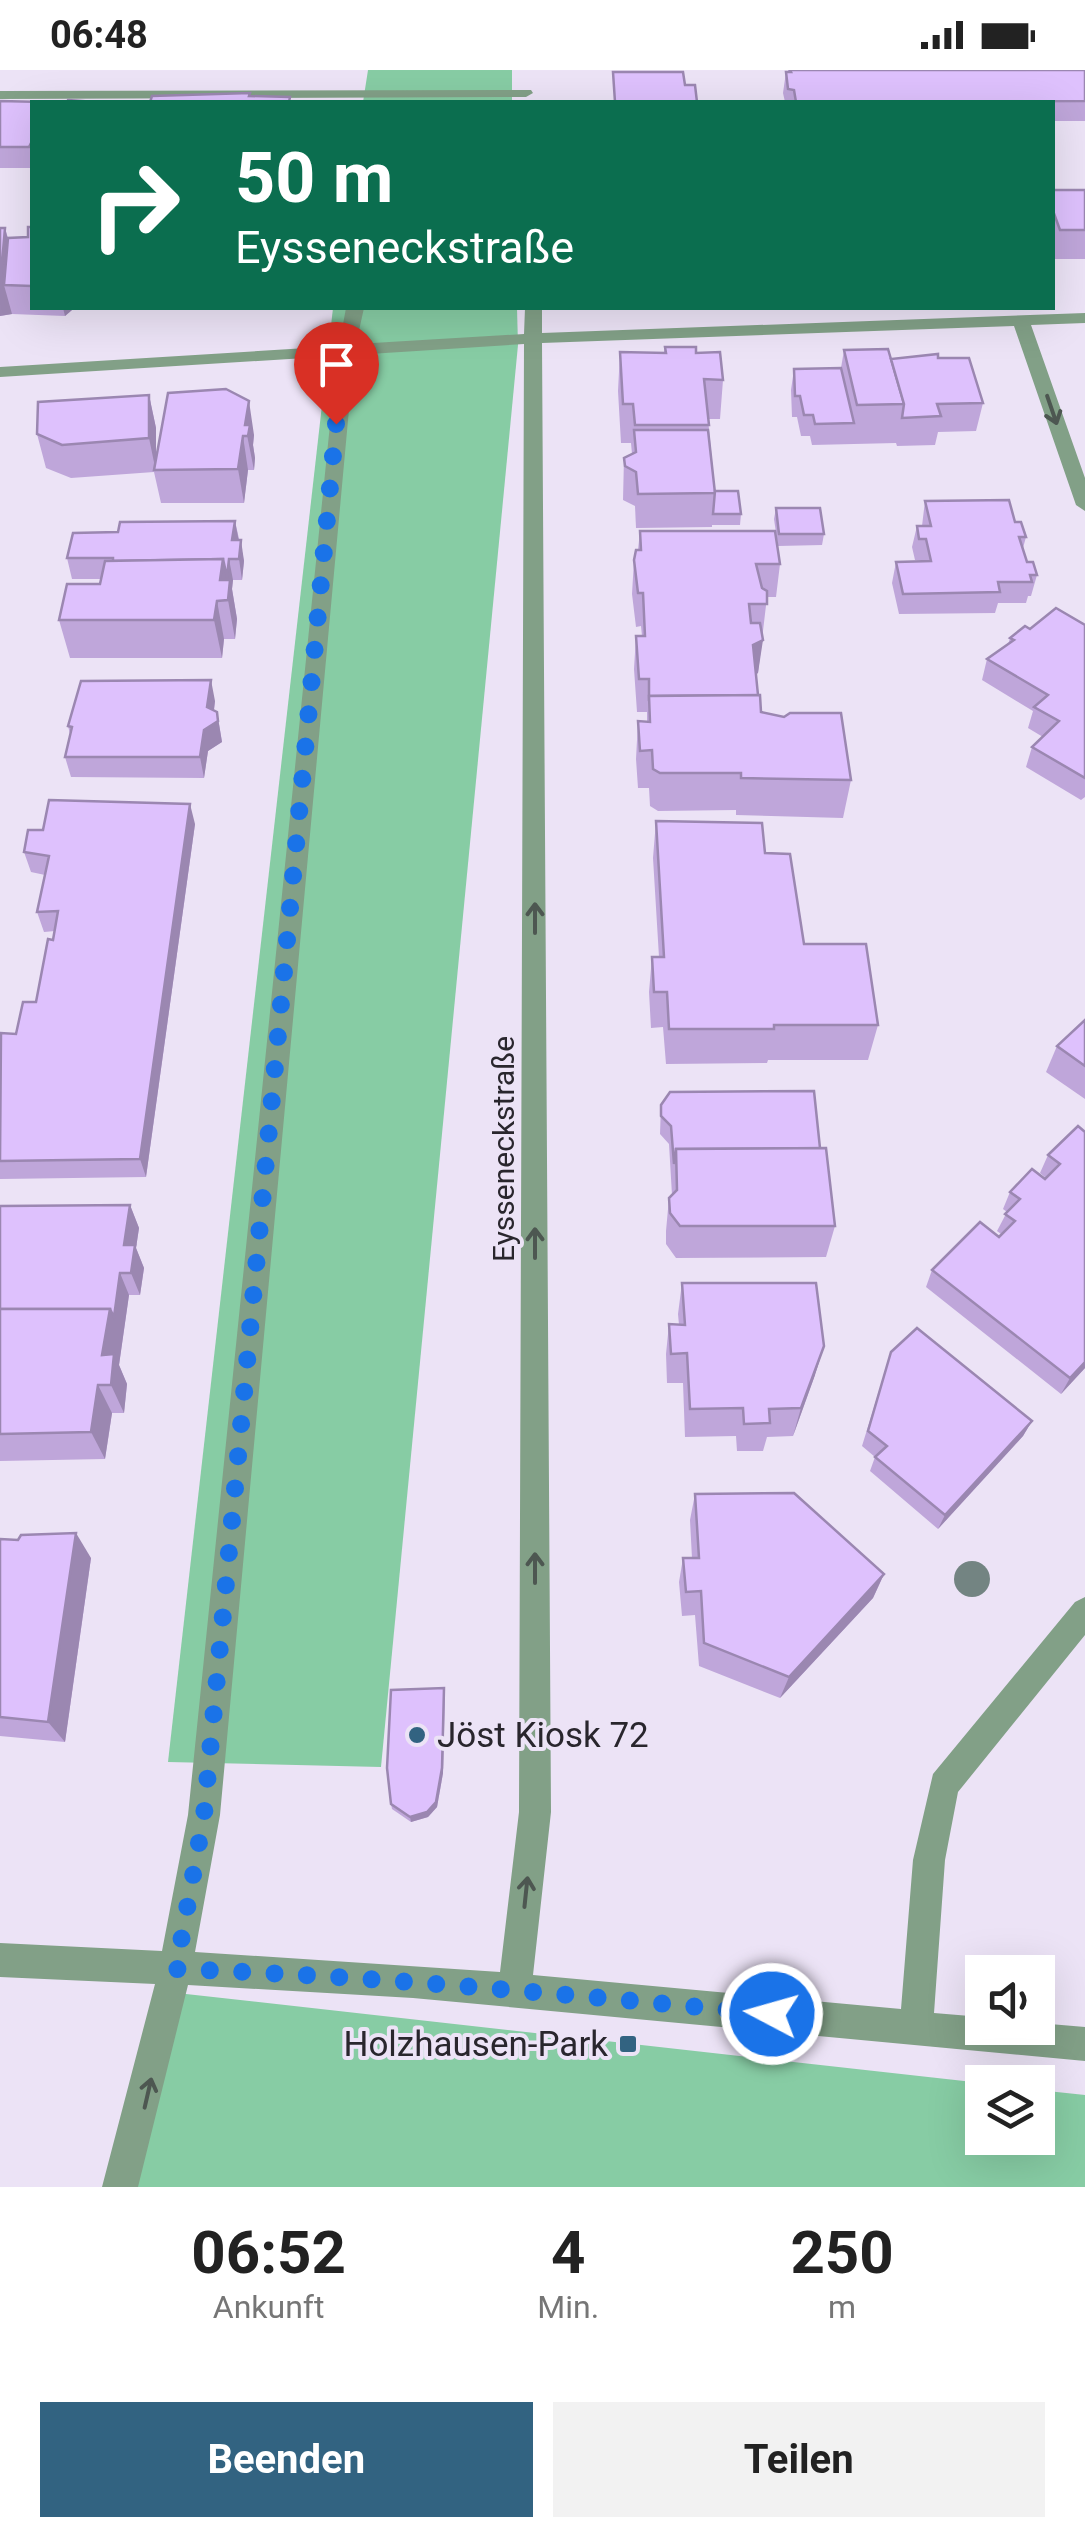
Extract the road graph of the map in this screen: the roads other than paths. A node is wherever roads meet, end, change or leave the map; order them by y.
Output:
1 (527, 70) edge
2 (375, 93) edge
3 (0, 95) edge
4 (527, 98) edge
5 (355, 310) edge
6 (533, 310) edge
7 (1020, 318) junction
8 (1085, 318) edge
9 (534, 339) junction
10 (350, 349) junction
11 (0, 372) edge
12 (1085, 505) edge
13 (1085, 1612) edge
14 (0, 1960) edge
15 (176, 1969) junction
16 (515, 1989) junction
17 (916, 2028) junction
18 (1085, 2044) edge
19 (120, 2187) edge

1 - 4 street
2 - 3 street
2 - 4 street
5 - 10 street
6 - 9 street, Eysseneckstraße
7 - 8 street
7 - 9 street
7 -> 12 street
9 - 10 street
16 -> 9 street, Eysseneckstraße
10 - 11 street
10 - 15 street
13 - 17 street
14 - 15 street
15 - 16 street
19 -> 15 street
16 - 17 street
17 - 18 street

